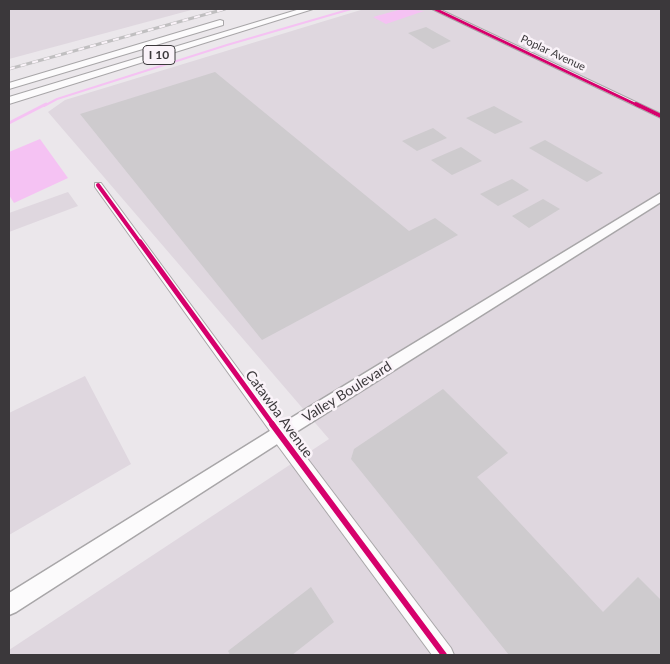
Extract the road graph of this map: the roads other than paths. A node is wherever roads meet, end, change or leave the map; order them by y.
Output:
1 (309, 9) edge
2 (436, 9) edge
3 (234, 20) dead end
4 (187, 33) junction
5 (208, 40) junction
6 (9, 80) edge
7 (9, 86) edge
8 (9, 101) edge
9 (9, 113) edge
10 (661, 116) edge
11 (98, 185) dead end
12 (661, 197) edge
13 (279, 434) junction
14 (9, 605) edge
15 (444, 655) edge

1 - 5 highway, I 10
2 - 10 street, Poplar Avenue
3 - 4 highway, I 10
4 - 6 highway
4 - 7 highway, I 10
5 - 8 highway, I 10
5 - 9 highway
11 - 13 street, Catawba Avenue
12 - 13 main road, Valley Boulevard
13 - 14 main road, Valley Boulevard
13 - 15 street, Catawba Avenue

